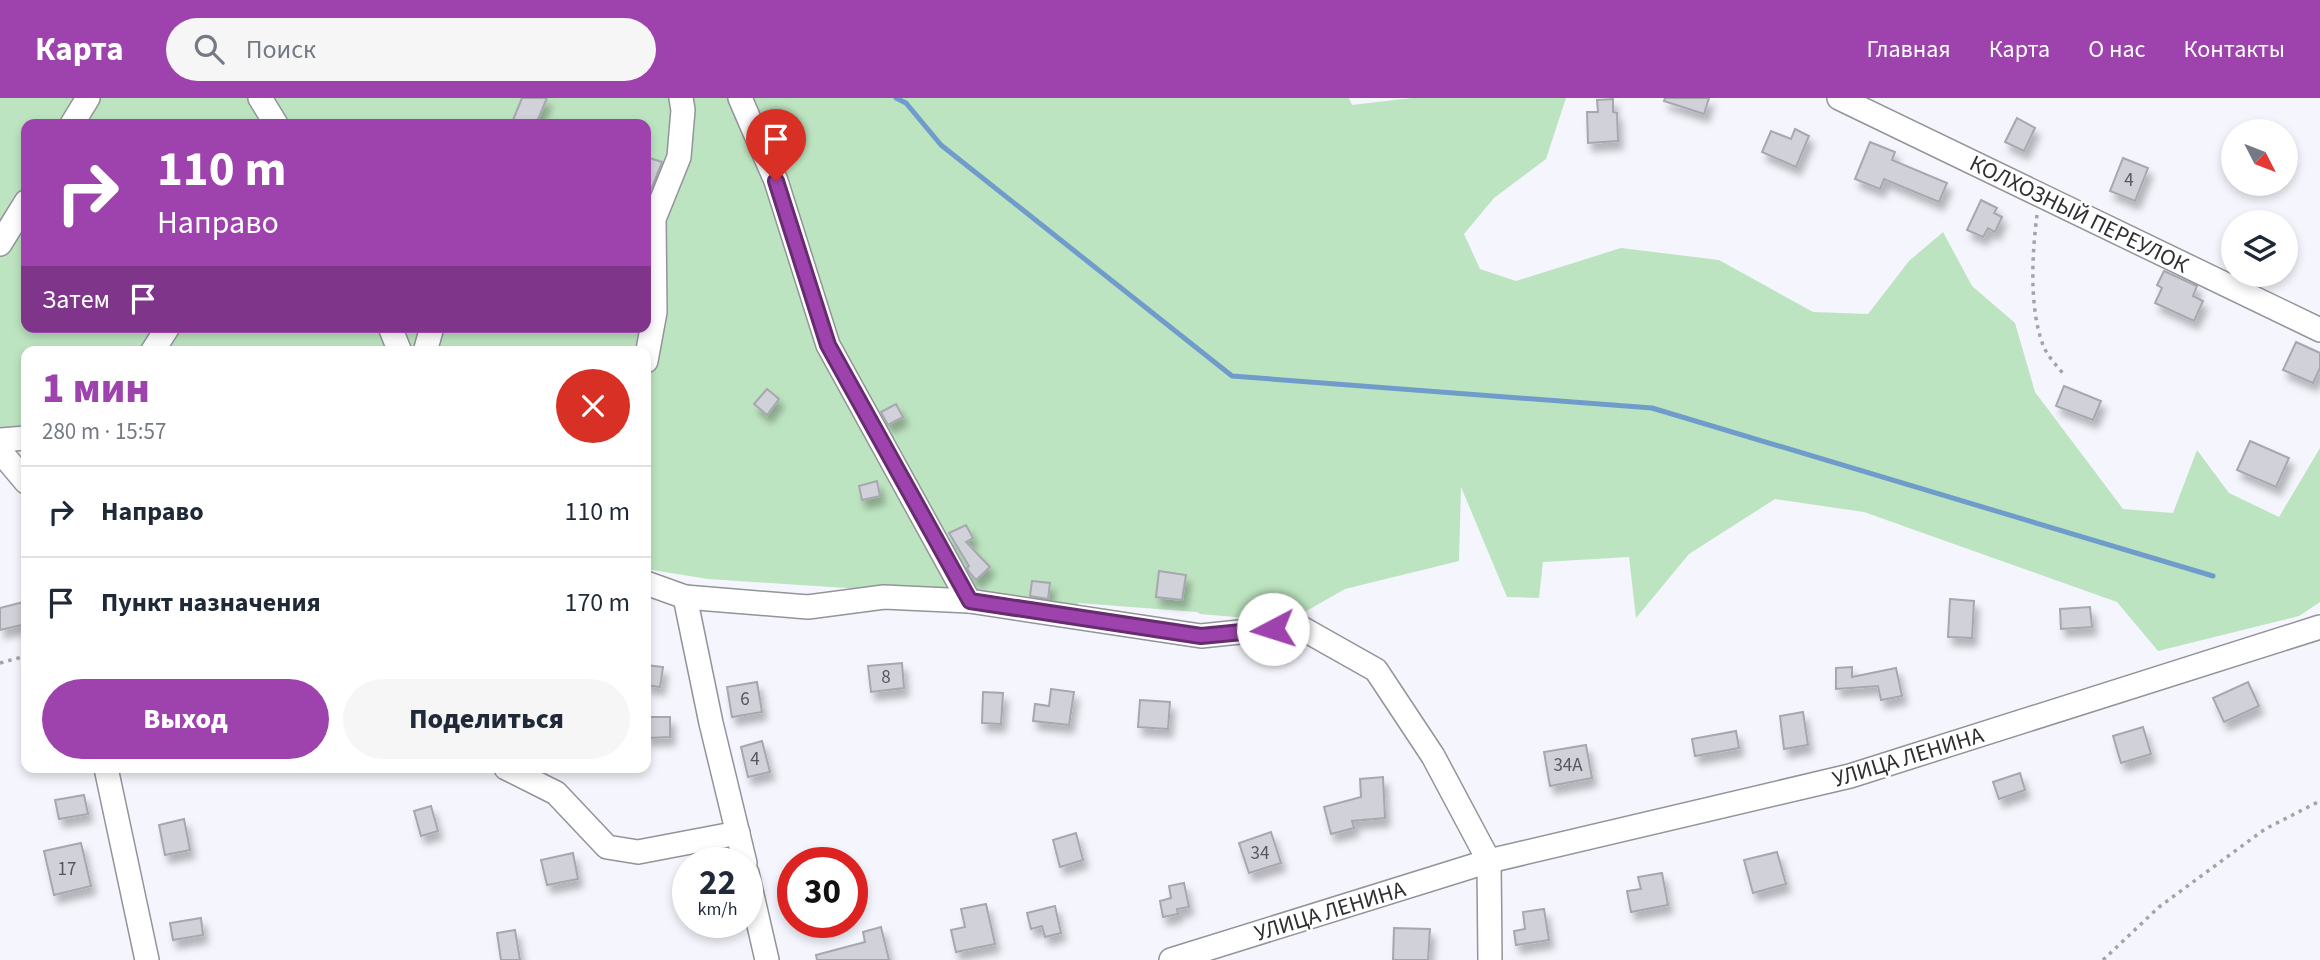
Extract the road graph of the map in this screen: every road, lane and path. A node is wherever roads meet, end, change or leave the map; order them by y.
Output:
1 (88, 98) edge
2 (260, 98) edge
3 (681, 98) edge
4 (740, 98) edge
5 (1839, 98) edge
6 (75, 119) edge
7 (273, 119) edge
8 (2040, 195) junction
9 (21, 210) edge
10 (0, 244) edge
11 (2320, 330) edge
12 (649, 346) edge
13 (2065, 376) dead end
14 (21, 438) edge
15 (0, 440) edge
16 (0, 451) edge
17 (21, 476) edge
18 (651, 585) edge
19 (685, 597) junction
20 (970, 601) junction
21 (2320, 627) edge
22 (21, 657) edge
23 (0, 663) edge
24 (107, 773) edge
25 (516, 773) edge
26 (2320, 801) edge
27 (738, 833) junction
28 (741, 847) edge
29 (1489, 860) junction
30 (761, 938) edge
31 (147, 960) edge
32 (766, 960) edge
33 (1171, 960) edge
34 (1490, 960) edge
35 (2103, 960) edge

1 - 6 street
2 - 7 street
3 - 12 street
4 - 20 street
5 - 8 street, КОЛХОЗНЫЙ ПЕРЕУЛОК
8 - 11 street, КОЛХОЗНЫЙ ПЕРЕУЛОК
8 - 13 path
9 - 10 street
14 - 15 street
16 - 17 street
18 - 19 street
19 - 20 street
19 - 27 street
20 - 29 street
21 - 29 street, УЛИЦА ЛЕНИНА
22 - 23 path
24 - 31 street
25 - 27 street
26 - 35 path
27 - 28 street
29 - 33 street, УЛИЦА ЛЕНИНА
29 - 34 street
30 - 32 street

